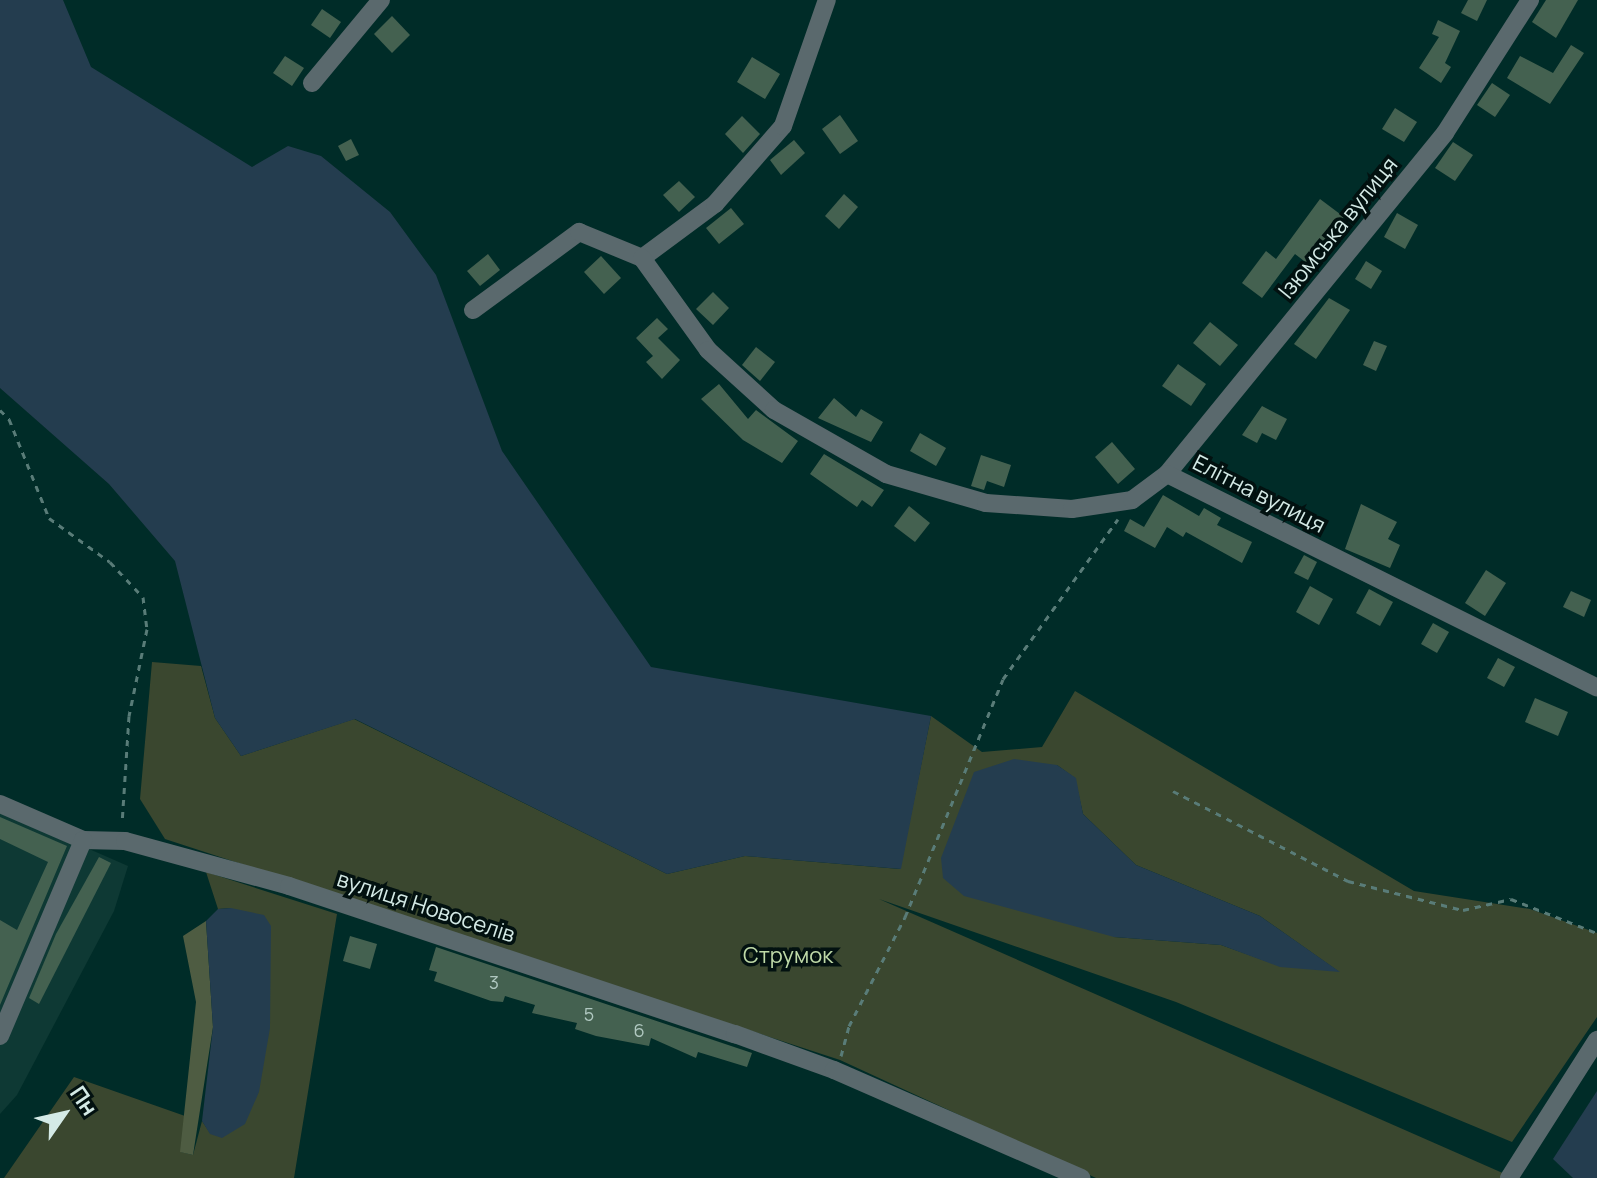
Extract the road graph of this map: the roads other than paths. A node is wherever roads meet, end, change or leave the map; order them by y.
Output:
1 (381, 0) edge
2 (827, 0) edge
3 (1530, 0) edge
4 (312, 83) dead end
5 (642, 258) junction
6 (473, 310) dead end
7 (1167, 474) junction
8 (1597, 687) edge
9 (0, 804) edge
10 (83, 840) junction
11 (0, 1036) edge
12 (1597, 1040) edge
13 (1081, 1178) edge
14 (1509, 1178) edge

1 - 4 street
2 - 5 street
3 - 7 street, Ізюмська вулиця
5 - 6 street
5 - 7 street, Елітна вулиця
7 - 8 street, Елітна вулиця
9 - 10 street, вулиця Новоселів
10 - 11 street
10 - 13 street, вулиця Новоселів
12 - 14 street

